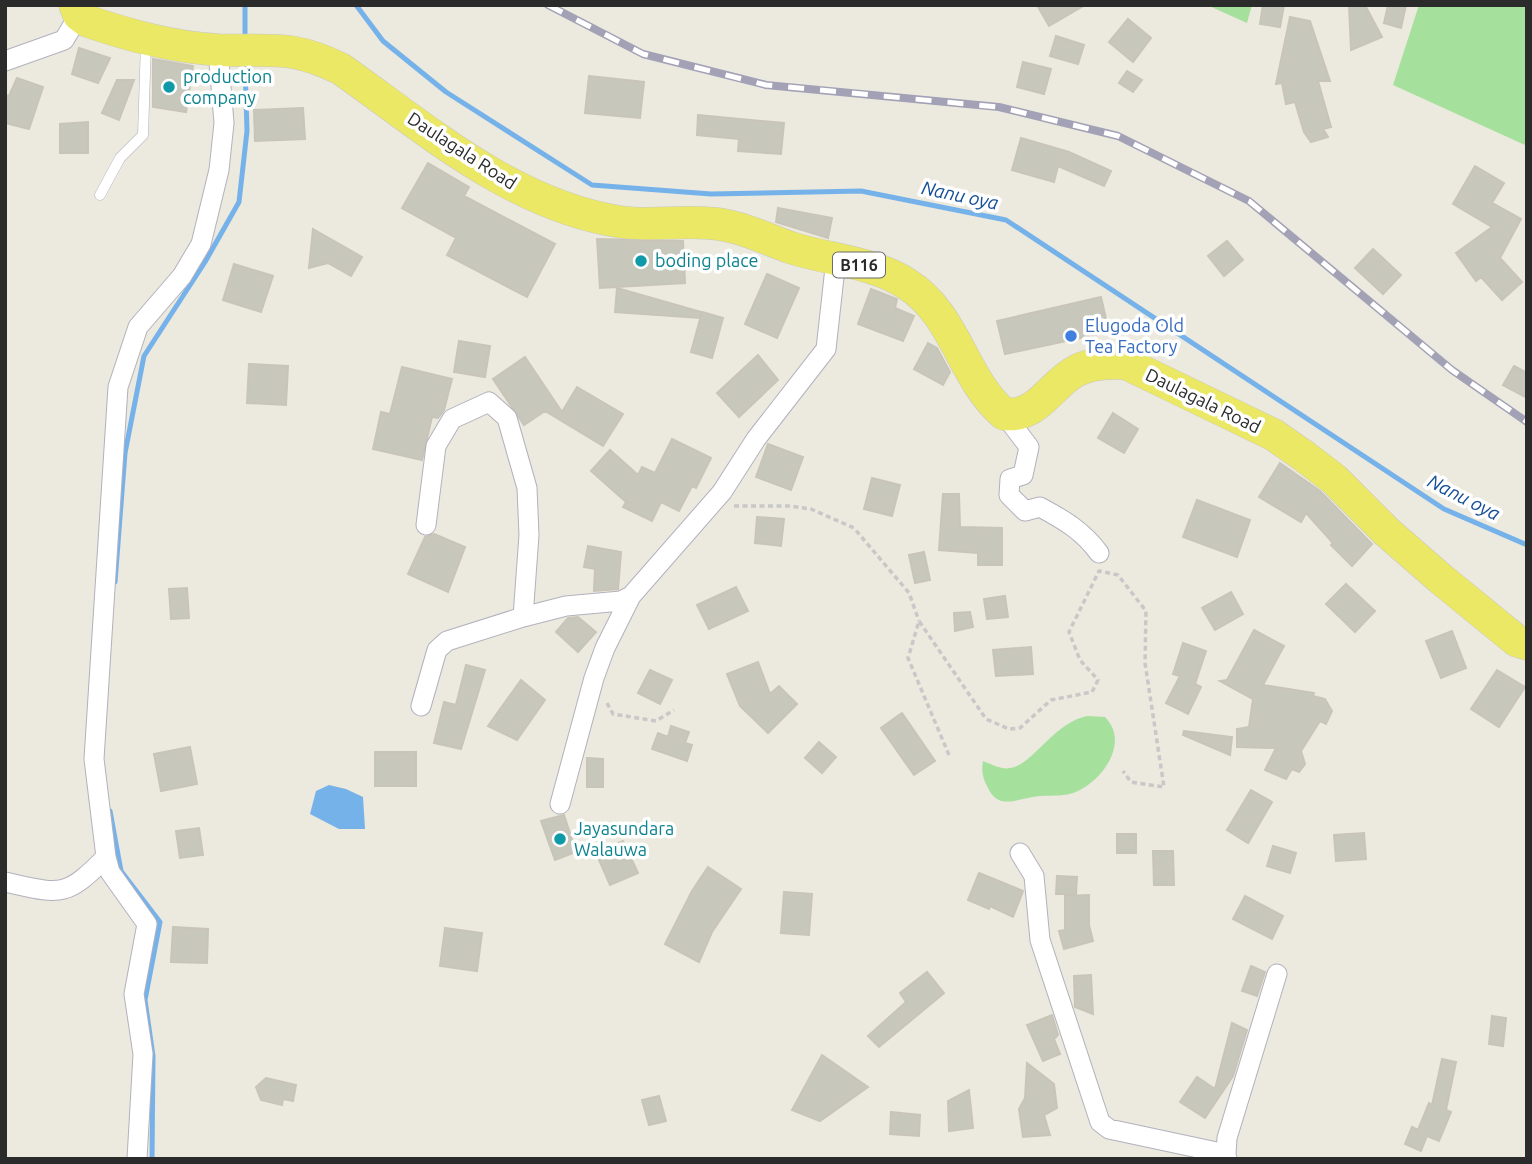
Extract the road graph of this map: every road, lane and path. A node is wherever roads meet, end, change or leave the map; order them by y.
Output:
1 (77, 10) edge
2 (146, 41) junction
3 (219, 50) junction
4 (5, 61) edge
5 (100, 195) dead end
6 (836, 259) junction
7 (1004, 414) junction
8 (756, 505) dead end
9 (426, 525) dead end
10 (1099, 553) dead end
11 (631, 596) junction
12 (523, 617) junction
13 (919, 621) junction
14 (1527, 644) edge
15 (611, 690) dead end
16 (421, 706) dead end
17 (674, 710) dead end
18 (949, 755) dead end
19 (1123, 771) dead end
20 (560, 804) dead end
21 (1020, 853) dead end
22 (107, 857) junction
23 (5, 882) edge
24 (1277, 974) dead end
25 (1227, 1156) edge
26 (137, 1159) edge

1 - 2 main road, Daulagala Road / B116
1 - 4 street
2 - 3 main road, Daulagala Road / B116
2 - 5 lane
3 - 6 main road, Daulagala Road / B116
3 - 22 street
6 - 7 main road, Daulagala Road / B116
6 - 11 street
7 - 10 street
7 - 14 main road, Daulagala Road
8 - 13 path
9 - 12 street
11 - 12 street
11 - 20 street
12 - 16 street
13 - 18 path
13 - 19 path
15 - 17 path
21 - 25 street
22 - 23 street
22 - 26 street
24 - 25 street

